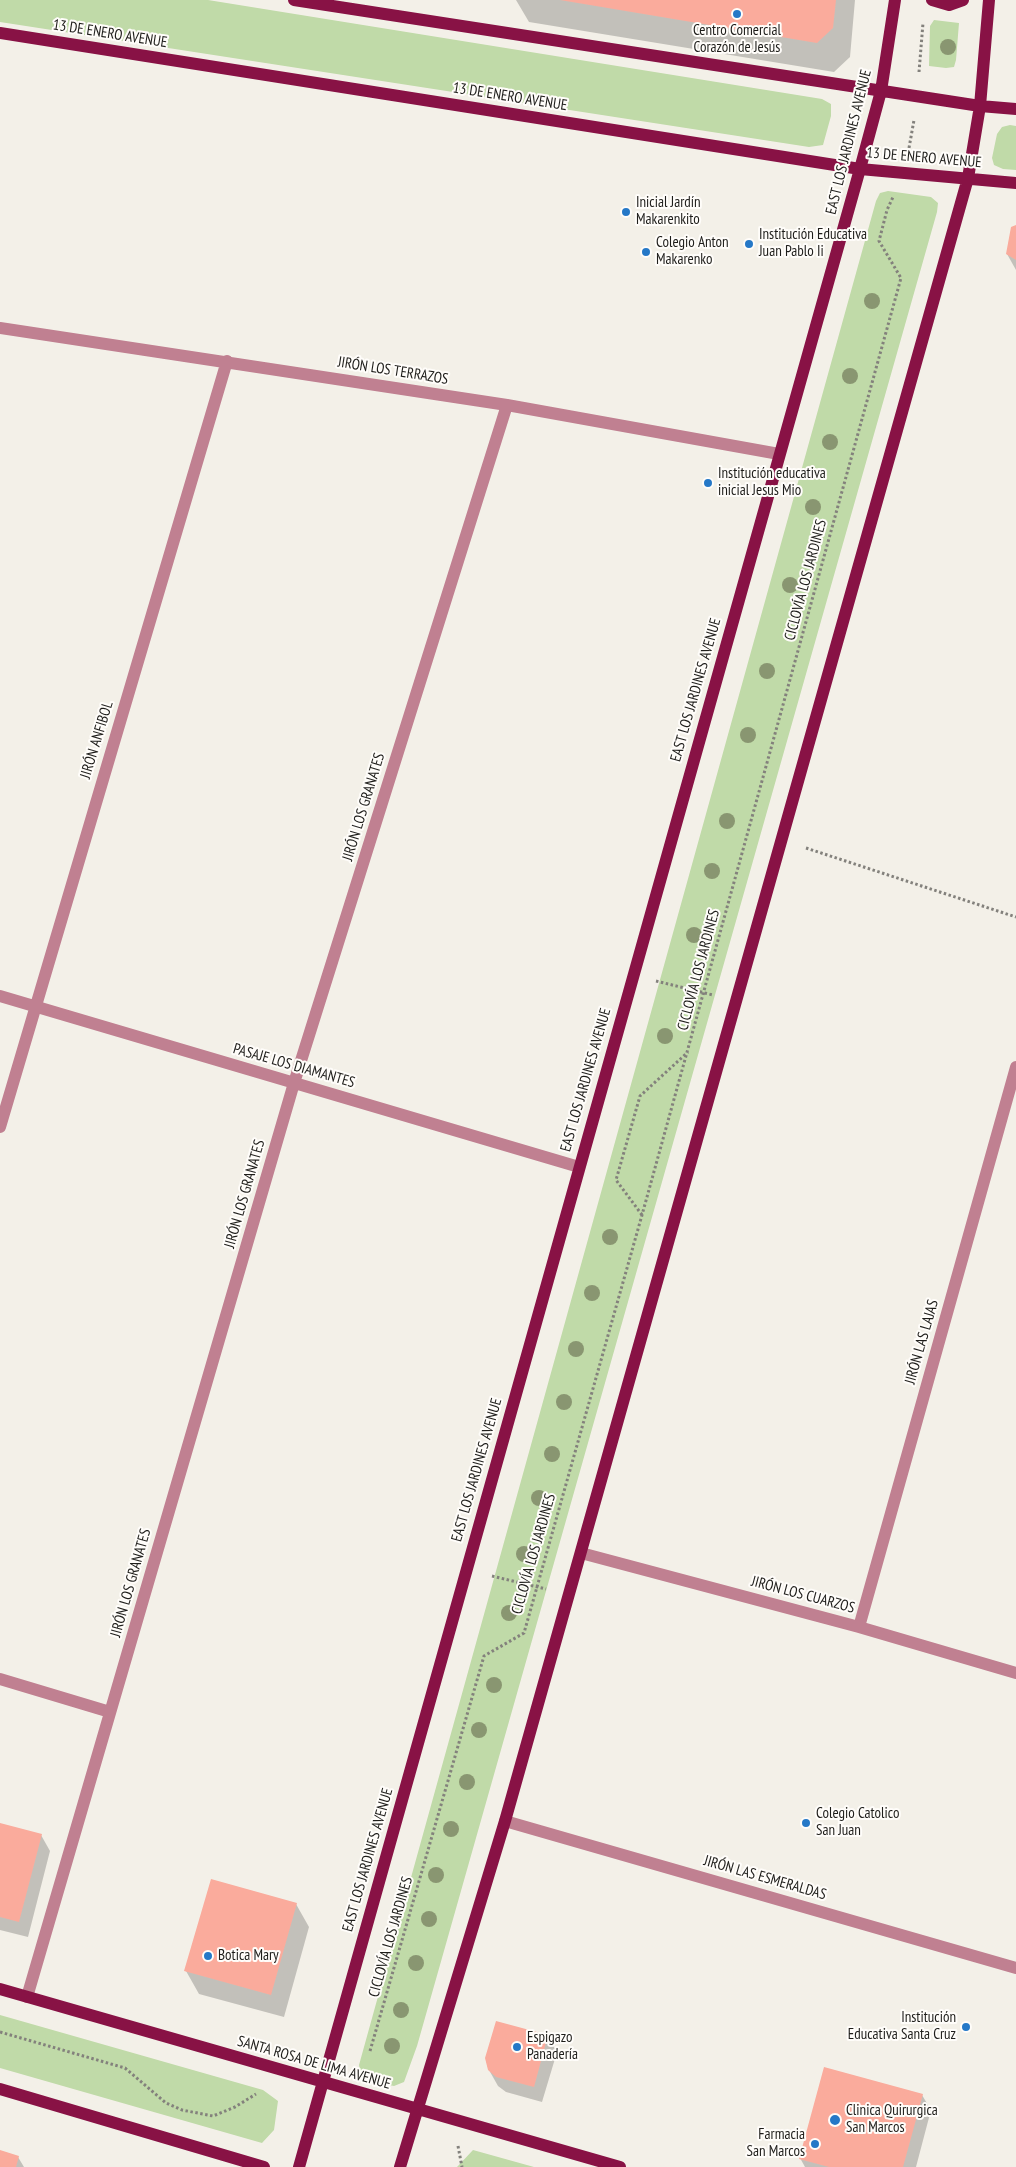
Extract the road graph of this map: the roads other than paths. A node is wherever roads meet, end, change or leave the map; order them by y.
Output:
1 (294, 0) edge
2 (895, 0) edge
3 (932, 0) edge
4 (963, 0) edge
5 (989, 0) edge
6 (0, 33) edge
7 (881, 91) junction
8 (980, 106) junction
9 (1016, 109) edge
10 (860, 169) junction
11 (968, 178) junction
12 (1016, 183) edge
13 (0, 328) edge
14 (227, 361) junction
15 (507, 405) junction
16 (779, 454) junction
17 (0, 996) edge
18 (35, 1007) junction
19 (1016, 1067) edge
20 (294, 1083) junction
21 (0, 1127) edge
22 (579, 1167) junction
23 (581, 1553) junction
24 (859, 1627) junction
25 (1016, 1673) edge
26 (0, 1680) edge
27 (110, 1712) junction
28 (505, 1820) junction
29 (1016, 1968) edge
30 (0, 1989) edge
31 (27, 1997) junction
32 (323, 2083) junction
33 (0, 2089) edge
34 (417, 2109) junction
35 (264, 2167) edge
36 (299, 2167) edge
37 (400, 2167) edge
38 (620, 2167) edge

1 - 7 main road
2 - 7 main road, EAST LOS JARDINES AVENUE
3 - 4 main road
5 - 8 main road
6 - 10 main road, 13 DE ENERO AVENUE
7 - 8 main road
7 - 10 main road, EAST LOS JARDINES AVENUE
8 - 9 main road
8 - 11 main road
10 - 11 main road, 13 DE ENERO AVENUE
10 - 16 main road, EAST LOS JARDINES AVENUE
11 - 12 main road, 13 DE ENERO AVENUE
11 - 23 main road
13 - 14 street, JIRÓN LOS TERRAZOS
14 - 15 street, JIRÓN LOS TERRAZOS
14 - 18 street, JIRÓN ANFIBOL
15 - 16 street, JIRÓN LOS TERRAZOS
15 - 20 street, JIRÓN LOS GRANATES
16 - 22 main road, EAST LOS JARDINES AVENUE
17 - 18 street, PASAJE LOS DIAMANTES
18 - 20 street, PASAJE LOS DIAMANTES
18 - 21 street, JIRÓN ANFIBOL
19 - 24 street, JIRÓN LAS LAJAS
20 - 22 street, PASAJE LOS DIAMANTES
20 - 27 street, JIRÓN LOS GRANATES
22 - 32 main road, EAST LOS JARDINES AVENUE
23 - 24 street, JIRÓN LOS CUARZOS
23 - 28 main road
24 - 25 street, JIRÓN LOS CUARZOS
26 - 27 street
27 - 31 street, JIRÓN LOS GRANATES
28 - 29 street, JIRÓN LAS ESMERALDAS
28 - 34 main road
30 - 31 main road, SANTA ROSA DE LIMA AVENUE
31 - 32 main road, SANTA ROSA DE LIMA AVENUE
32 - 34 main road, SANTA ROSA DE LIMA AVENUE
32 - 36 main road, EAST LOS JARDINES AVENUE
33 - 35 main road
34 - 37 main road
34 - 38 main road, SANTA ROSA DE LIMA AVENUE

